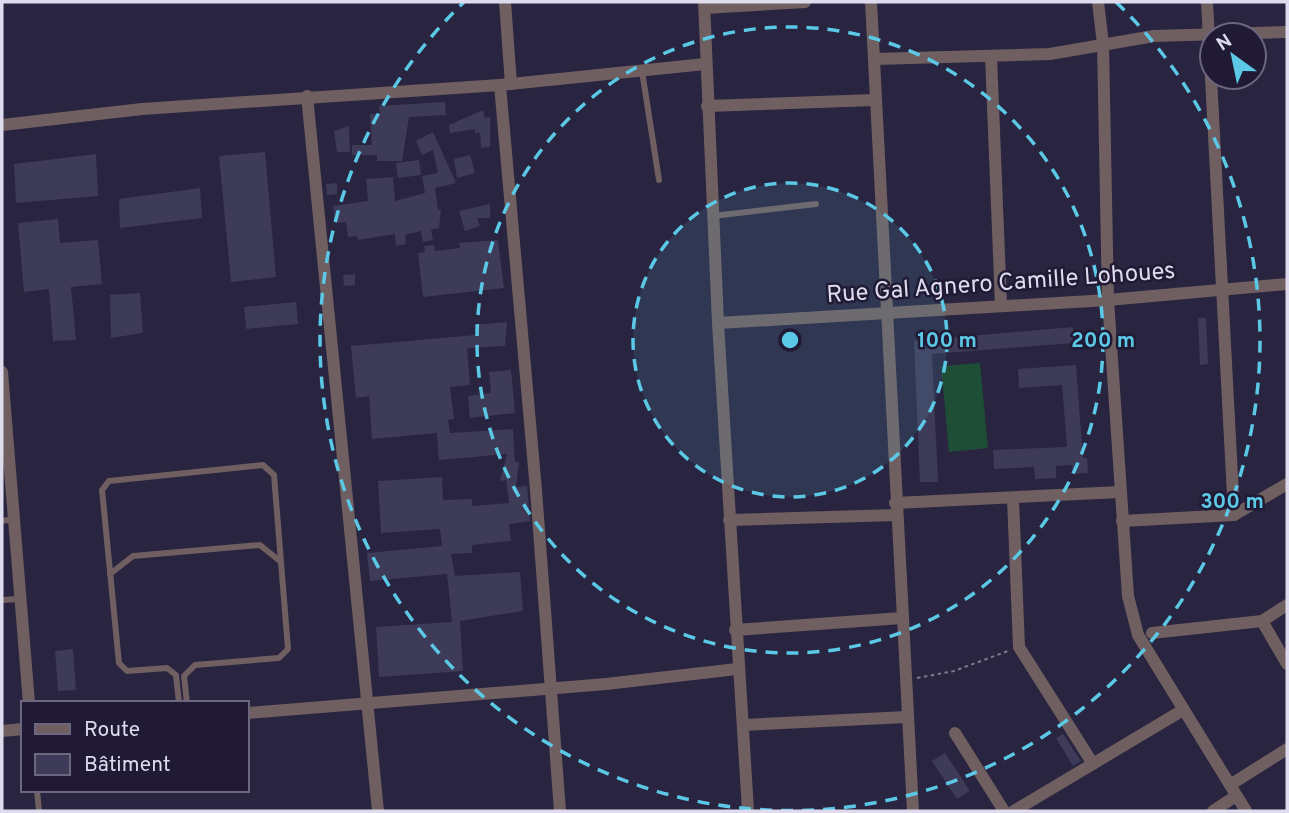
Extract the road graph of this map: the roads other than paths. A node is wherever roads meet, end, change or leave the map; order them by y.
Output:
1 (505, 2) edge
2 (805, 2) edge
3 (871, 2) edge
4 (1098, 2) edge
5 (1208, 2) edge
6 (704, 5) edge
7 (1207, 21) edge
8 (1268, 32) edge
9 (1287, 32) edge
10 (1198, 34) edge
11 (1103, 44) junction
12 (991, 55) junction
13 (874, 59) junction
14 (705, 64) junction
15 (642, 71) junction
16 (506, 84) junction
17 (1210, 91) edge
18 (307, 96) junction
19 (874, 100) junction
20 (707, 106) junction
21 (2, 125) edge
22 (659, 180) dead end
23 (816, 204) dead end
24 (713, 216) junction
25 (1287, 284) edge
26 (1221, 291) junction
27 (1108, 300) junction
28 (1001, 305) junction
29 (886, 312) junction
30 (718, 323) junction
31 (2, 372) edge
32 (1287, 484) edge
33 (1120, 492) junction
34 (1013, 499) junction
35 (896, 509) junction
36 (1234, 515) junction
37 (8, 520) edge
38 (729, 520) junction
39 (1122, 521) junction
40 (281, 562) junction
41 (110, 573) junction
42 (20, 599) junction
43 (2, 600) edge
44 (1287, 605) edge
45 (902, 618) junction
46 (1262, 621) junction
47 (735, 630) junction
48 (1152, 633) dead end
49 (1287, 664) edge
50 (737, 669) junction
51 (549, 688) junction
52 (29, 701) edge
53 (179, 701) edge
54 (187, 701) edge
55 (368, 704) junction
56 (1183, 710) junction
57 (248, 713) edge
58 (907, 717) junction
59 (743, 725) junction
60 (21, 729) edge
61 (2, 731) edge
62 (955, 733) dead end
63 (1287, 750) edge
64 (1093, 764) junction
65 (1233, 791) junction
66 (37, 792) edge
67 (39, 811) edge
68 (378, 811) edge
69 (560, 811) edge
70 (748, 811) edge
71 (913, 811) edge
72 (1004, 811) edge
73 (1014, 811) edge
74 (1213, 811) edge
75 (1246, 811) edge

1 - 16 street
2 - 6 street
3 - 13 street
4 - 11 street
5 - 7 street
6 - 14 street
8 - 9 street
10 - 11 street
11 - 12 street
11 - 27 street
12 - 13 street
12 - 28 street
13 - 19 street
14 - 15 street
14 - 20 street
15 - 16 street
15 - 22 lane
16 - 18 street
16 - 51 street
17 - 26 street
18 - 21 street
18 - 55 street
19 - 20 street
19 - 29 street
20 - 24 street
23 - 24 lane
24 - 30 street
25 - 26 street, Rue Gal Agnero Camille Lohoues
26 - 27 street, Rue Gal Agnero Camille Lohoues
26 - 36 street
27 - 28 street, Rue Gal Agnero Camille Lohoues
27 - 33 street
28 - 29 street, Rue Gal Agnero Camille Lohoues
29 - 30 street, Rue Gal Agnero Camille Lohoues
29 - 35 street
30 - 38 street
31 - 37 street
32 - 36 street
33 - 34 street
33 - 39 street
34 - 35 street
34 - 64 street
35 - 38 street
35 - 45 street
36 - 39 street
37 - 42 street
38 - 47 street
39 - 56 street
40 - 41 lane
40 - 41 lane
40 - 54 lane
41 - 53 lane
42 - 43 lane
42 - 52 street
44 - 46 street
45 - 47 street
45 - 58 street
46 - 48 street
46 - 49 street
47 - 50 street
50 - 51 street
50 - 59 street
51 - 55 street
51 - 69 street
55 - 57 street
55 - 68 street
56 - 64 street
56 - 65 street
58 - 59 street
58 - 71 street
59 - 70 street
60 - 61 street
62 - 72 street
63 - 65 street
64 - 73 street
65 - 74 street
65 - 75 street
66 - 67 lane

